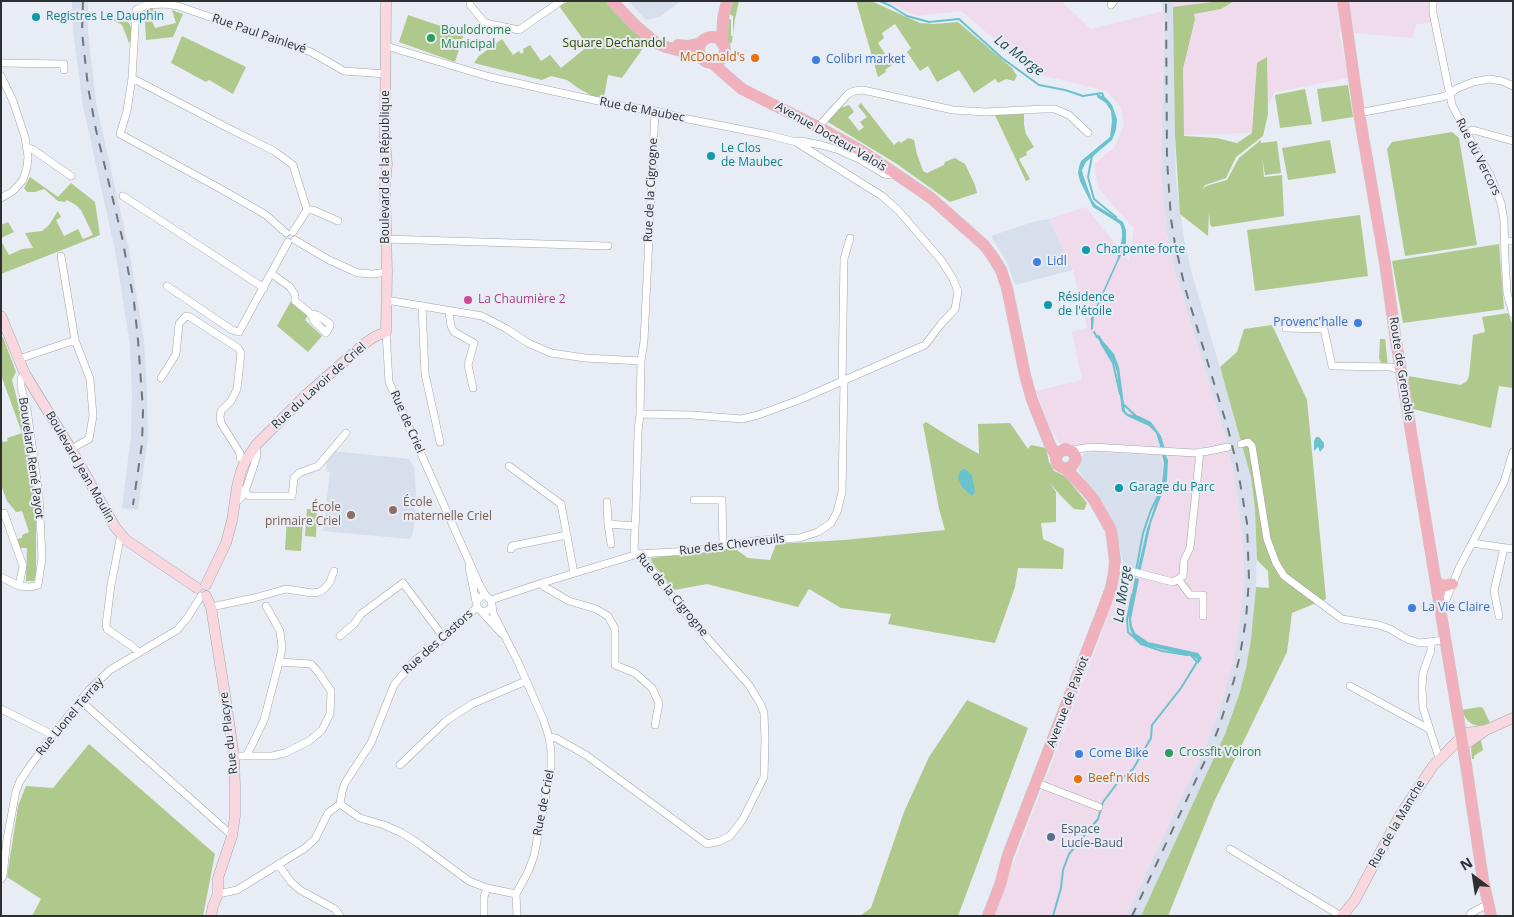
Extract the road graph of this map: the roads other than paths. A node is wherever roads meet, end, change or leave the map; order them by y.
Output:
1 (386, 1) edge
2 (470, 1) edge
3 (561, 1) edge
4 (612, 1) edge
5 (620, 1) edge
6 (721, 1) edge
7 (727, 1) edge
8 (1343, 1) edge
9 (1433, 1) edge
10 (705, 41) junction
11 (722, 43) junction
12 (386, 46) junction
13 (723, 55) junction
14 (700, 56) junction
15 (1, 63) edge
16 (712, 63) junction
17 (64, 70) dead end
18 (386, 74) junction
19 (1, 76) edge
20 (132, 78) junction
21 (730, 79) junction
22 (1513, 86) edge
23 (1450, 94) junction
24 (655, 111) junction
25 (1359, 113) junction
26 (818, 128) junction
27 (1466, 132) junction
28 (1088, 134) dead end
29 (1513, 141) edge
30 (796, 142) junction
31 (28, 148) junction
32 (896, 174) junction
33 (71, 176) dead end
34 (123, 196) dead end
35 (1, 198) edge
36 (308, 210) junction
37 (338, 221) dead end
38 (289, 232) junction
39 (850, 238) dead end
40 (386, 239) junction
41 (291, 241) junction
42 (1504, 241) junction
43 (1513, 241) edge
44 (608, 246) dead end
45 (61, 256) dead end
46 (387, 272) junction
47 (272, 274) junction
48 (167, 286) dead end
49 (264, 288) junction
50 (386, 300) junction
51 (422, 306) junction
52 (449, 312) junction
53 (311, 314) dead end
54 (1513, 314) edge
55 (1, 316) edge
56 (1286, 328) dead end
57 (386, 332) junction
58 (75, 340) junction
59 (19, 359) junction
60 (641, 361) junction
61 (1401, 371) junction
62 (25, 374) junction
63 (161, 378) dead end
64 (843, 381) junction
65 (473, 388) dead end
66 (640, 414) junction
67 (346, 433) dead end
68 (440, 442) dead end
69 (1240, 444) dead end
70 (256, 445) junction
71 (1228, 447) dead end
72 (71, 449) junction
73 (1200, 452) junction
74 (1513, 452) edge
75 (1068, 458) junction
76 (246, 460) junction
77 (509, 466) dead end
78 (241, 489) junction
79 (694, 500) dead end
80 (607, 502) dead end
81 (4, 513) dead end
82 (608, 524) junction
83 (636, 526) junction
84 (121, 534) junction
85 (567, 535) junction
86 (1472, 543) junction
87 (611, 544) dead end
88 (723, 546) junction
89 (1504, 548) junction
90 (511, 549) dead end
91 (1513, 549) edge
92 (638, 554) junction
93 (469, 562) junction
94 (1115, 567) junction
95 (334, 571) dead end
96 (574, 573) junction
97 (1, 577) edge
98 (1178, 579) junction
99 (1436, 582) junction
100 (542, 583) junction
101 (1452, 585) junction
102 (19, 586) junction
103 (202, 591) junction
104 (1438, 594) junction
105 (490, 600) junction
106 (266, 606) dead end
107 (478, 607) junction
108 (211, 608) junction
109 (1441, 612) junction
110 (1203, 616) dead end
111 (1499, 616) dead end
112 (504, 635) junction
113 (340, 636) dead end
114 (444, 638) junction
115 (1444, 640) junction
116 (1431, 642) junction
117 (138, 652) junction
118 (279, 662) junction
119 (526, 681) junction
120 (1350, 686) dead end
121 (81, 701) junction
122 (1, 709) edge
123 (1513, 718) edge
124 (1458, 720) junction
125 (655, 725) dead end
126 (1429, 729) junction
127 (1483, 730) junction
128 (53, 735) junction
129 (549, 736) junction
130 (1461, 740) junction
131 (234, 756) junction
132 (246, 756) junction
133 (1440, 758) junction
134 (400, 765) dead end
135 (1037, 783) junction
136 (340, 804) junction
137 (1099, 807) dead end
138 (232, 834) junction
139 (1230, 849) dead end
140 (278, 864) junction
141 (1, 879) edge
142 (487, 888) junction
143 (218, 894) junction
144 (516, 894) junction
145 (1490, 910) edge
146 (211, 916) edge
147 (340, 916) edge
148 (484, 916) edge
149 (518, 916) edge
150 (988, 916) edge
151 (1341, 916) edge
152 (1470, 916) edge

1 - 12 street, Boulevard de la République
2 - 3 street
4 - 14 main road
5 - 10 main road
6 - 10 main road
7 - 11 main road
8 - 25 main road, Route de Grenoble
9 - 23 street, Rue du Vercors
10 - 11 main road
10 - 14 main road
11 - 13 main road
12 - 18 street, Boulevard de la République
12 - 24 street, Rue de Maubec
13 - 16 main road
13 - 21 main road
14 - 16 main road
15 - 17 street
16 - 21 main road, Avenue Docteur Valois
18 - 20 street, Rue Paul Painlevé
18 - 40 street, Boulevard de la République
19 - 31 street
20 - 36 street
20 - 38 street, Rue Paul Painlevé
21 - 26 main road, Avenue Docteur Valois
22 - 23 street
23 - 25 street
23 - 27 street, Rue du Vercors
24 - 30 street, Rue de Maubec
24 - 60 street, Rue de la Cigrogne
25 - 61 main road, Route de Grenoble
26 - 28 street
26 - 32 main road, Avenue Docteur Valois
27 - 29 street
27 - 42 street, Rue du Vercors
30 - 32 street, Rue de Maubec
30 - 64 street
31 - 33 street
31 - 35 street
32 - 75 main road, Avenue Docteur Valois
34 - 49 street
36 - 37 street
36 - 38 street
38 - 41 street
39 - 64 street, Rue des Chevreuils
40 - 44 street
40 - 46 street, Boulevard de la République
41 - 46 street
41 - 47 street
42 - 43 street
42 - 54 street, Rue du Vercors
45 - 58 street
46 - 50 street, Boulevard de la République
47 - 49 street
47 - 53 street
48 - 49 street
50 - 51 street
50 - 57 street, Boulevard de la République
51 - 52 street
51 - 68 street
52 - 60 street
52 - 65 street
55 - 59 street, Boulevard Jean Moulin
56 - 61 street
57 - 70 street, Rue du Lavoir de Criel
57 - 93 street, Rue de Criel
58 - 59 street
58 - 72 street
59 - 62 street, Boulevard Jean Moulin
60 - 66 street, Rue de la Cigrogne
61 - 99 main road, Route de Grenoble
62 - 72 street, Boulevard Jean Moulin
62 - 102 street, Bouvelard René Payot
63 - 76 street
64 - 66 street
64 - 88 street, Rue des Chevreuils
66 - 83 street, Rue de la Cigrogne
67 - 78 street
69 - 116 street
70 - 76 street, Rue du Lavoir de Criel
70 - 78 street, Rue du Lavoir de Criel
71 - 73 street
72 - 84 street, Boulevard Jean Moulin
73 - 75 street
73 - 98 street
74 - 86 street
75 - 94 main road, Avenue de Paviot
76 - 78 street, Rue du Lavoir de Criel
77 - 85 street
78 - 103 street, Rue du Lavoir de Criel
79 - 88 street
80 - 82 street
81 - 102 street
82 - 83 street
82 - 87 street
83 - 92 street, Rue de la Cigrogne
84 - 103 street, Boulevard Jean Moulin
84 - 117 street
85 - 90 street
85 - 96 street
86 - 89 street
86 - 101 street
88 - 92 street, Rue des Chevreuils
89 - 91 street
89 - 111 street
92 - 96 street, Rue des Chevreuils
92 - 129 street, Rue de la Cigrogne
93 - 105 street, Rue de Criel
93 - 107 street, Rue de Criel
94 - 98 street
94 - 135 main road, Avenue de Paviot
95 - 108 street
96 - 100 street, Rue des Chevreuils
97 - 102 street
98 - 110 street
99 - 101 main road
99 - 104 main road, Route de Grenoble
100 - 105 street, Rue des Chevreuils
100 - 125 street
101 - 104 main road
101 - 109 street
103 - 108 street, Rue du Placyre
103 - 117 street, Rue Lionel Terray
104 - 109 main road, Route de Grenoble
105 - 107 street
105 - 107 street
105 - 112 street, Rue de Criel
106 - 118 street
107 - 112 street, Rue de Criel
107 - 114 street, Rue des Castors
108 - 131 street, Rue du Placyre
109 - 115 main road, Route de Grenoble
112 - 119 street, Rue de Criel
113 - 114 street
114 - 136 street, Rue des Castors
115 - 116 street
115 - 124 main road, Route de Grenoble
116 - 126 street
117 - 121 street, Rue Lionel Terray
118 - 132 street
118 - 132 street
119 - 129 street, Rue de Criel
119 - 134 street
120 - 126 street
121 - 128 street, Rue Lionel Terray
121 - 138 street
122 - 128 street
123 - 127 street, Rue de la Manche
124 - 127 street
124 - 130 main road, Route de Grenoble
126 - 133 street
127 - 130 street, Rue de la Manche
128 - 141 street, Rue Lionel Terray
129 - 144 street, Rue de Criel
130 - 133 street, Rue de la Manche
130 - 145 main road, Route de Grenoble
131 - 132 street
131 - 138 street, Rue du Placyre
133 - 151 street, Rue de la Manche
135 - 137 street
135 - 150 main road, Avenue de Paviot
136 - 140 street, Rue des Castors
136 - 142 street
138 - 143 street, Rue du Placyre
139 - 151 street
140 - 143 street, Rue des Castors
140 - 147 street
142 - 144 street
142 - 148 street
143 - 146 street, Rue du Placyre
144 - 149 street
145 - 152 street

